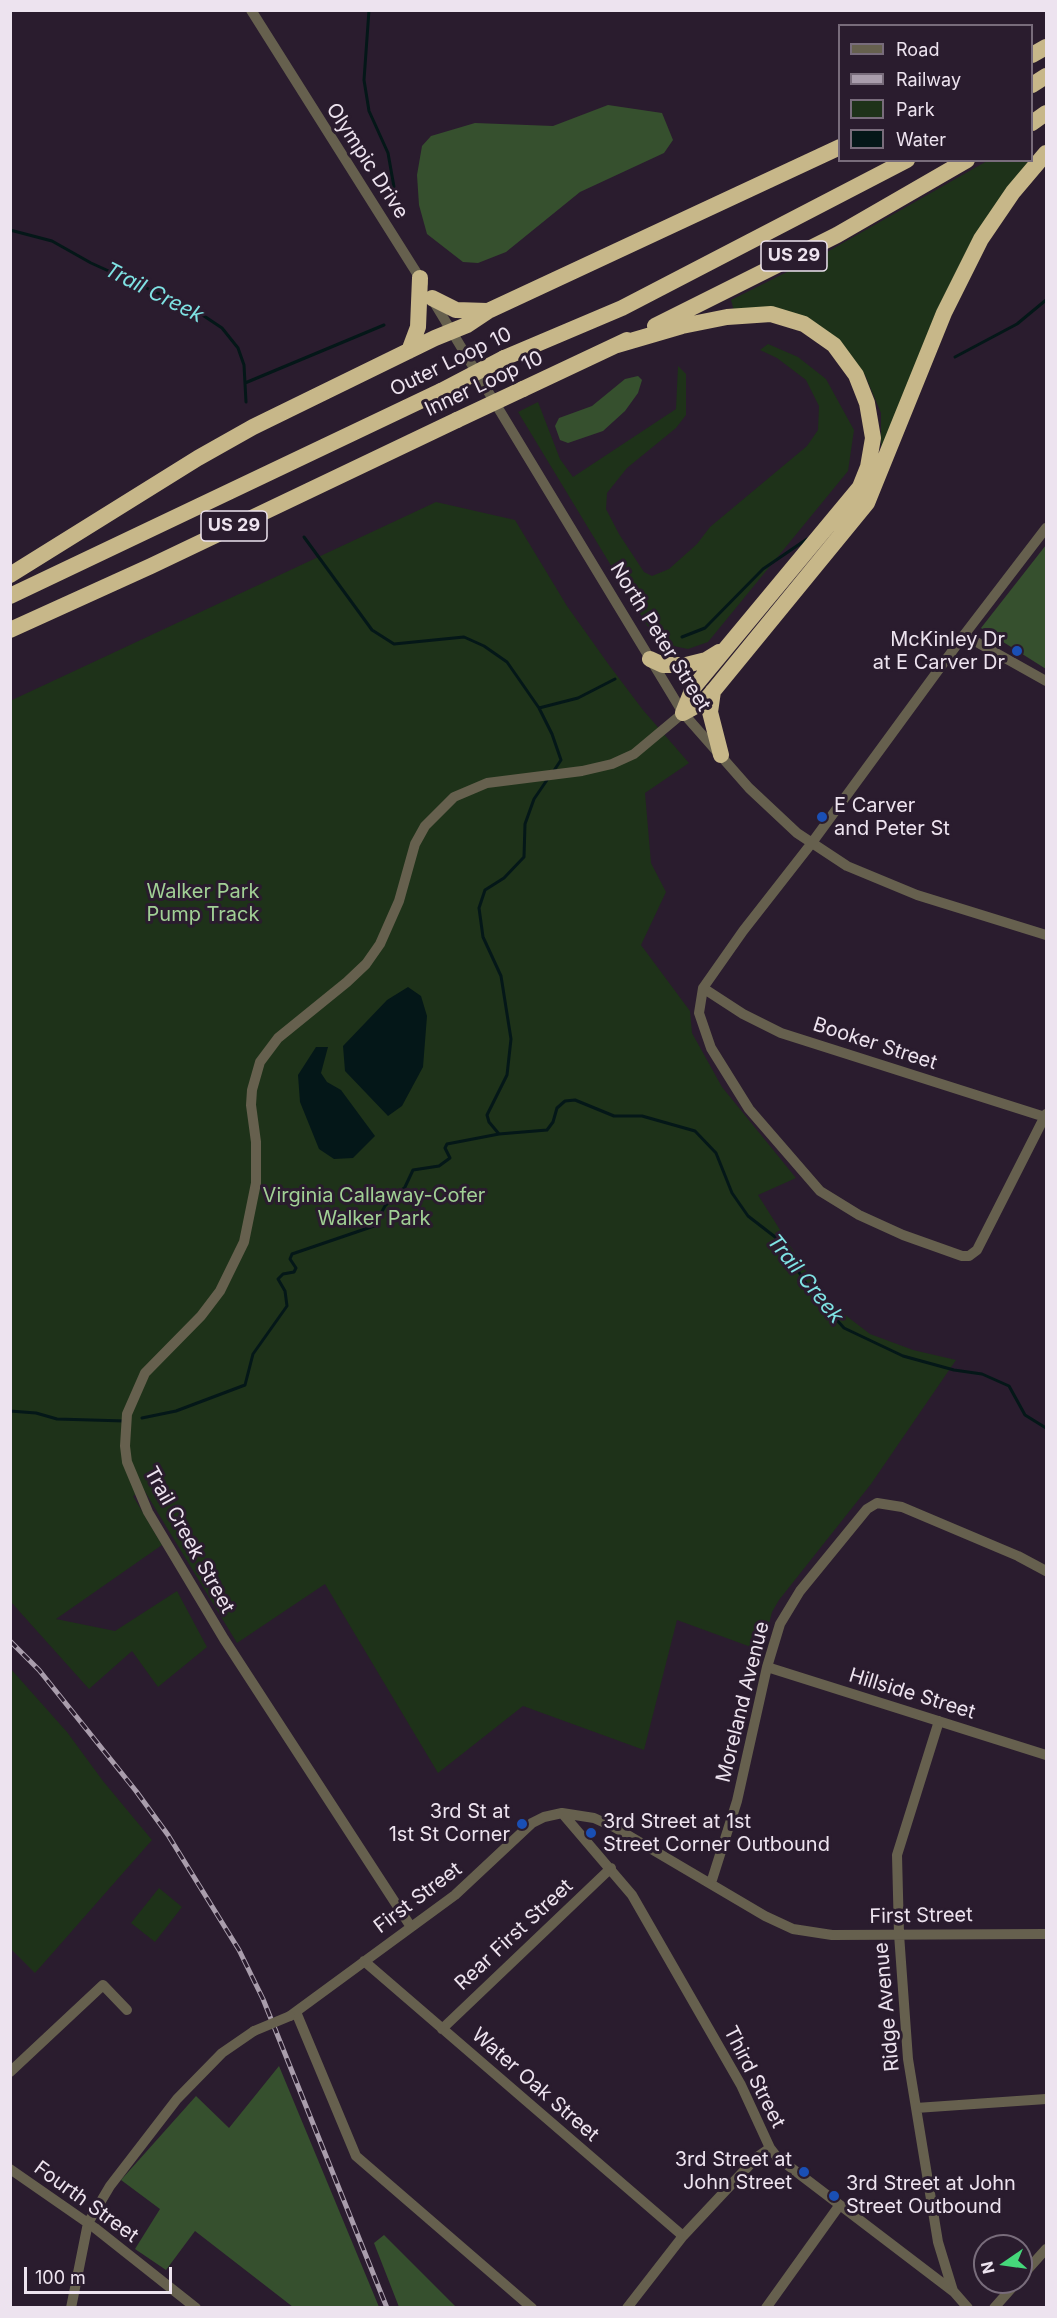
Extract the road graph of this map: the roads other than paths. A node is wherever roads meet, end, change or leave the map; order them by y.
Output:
1 (251, 10) edge
2 (1047, 47) edge
3 (1033, 54) edge
4 (1047, 76) edge
5 (1033, 84) edge
6 (1047, 113) edge
7 (1033, 122) edge
8 (838, 148) edge
9 (1047, 153) edge
10 (903, 162) edge
11 (964, 162) edge
12 (420, 278) junction
13 (432, 298) junction
14 (488, 311) junction
15 (452, 331) junction
16 (617, 345) junction
17 (409, 351) junction
18 (1047, 528) edge
19 (10, 575) edge
20 (10, 596) edge
21 (10, 630) edge
22 (964, 635) junction
23 (727, 647) junction
24 (650, 659) junction
25 (1047, 681) edge
26 (713, 691) junction
27 (683, 713) junction
28 (721, 755) junction
29 (811, 844) junction
30 (1047, 935) edge
31 (703, 988) junction
32 (1046, 1116) edge
33 (1047, 1571) edge
34 (767, 1667) junction
35 (939, 1721) junction
36 (1047, 1755) edge
37 (562, 1813) junction
38 (611, 1868) junction
39 (711, 1883) junction
40 (411, 1927) junction
41 (899, 1934) junction
42 (1047, 1934) edge
43 (364, 1960) junction
44 (127, 2010) dead end
45 (293, 2014) junction
46 (442, 2029) junction
47 (10, 2072) edge
48 (1047, 2100) edge
49 (916, 2108) junction
50 (770, 2148) junction
51 (10, 2169) edge
52 (839, 2206) junction
53 (88, 2223) junction
54 (683, 2236) junction
55 (1047, 2249) edge
56 (1033, 2264) edge
57 (954, 2292) junction
58 (1006, 2294) edge
59 (70, 2307) edge
60 (196, 2307) edge
61 (532, 2307) edge
62 (627, 2307) edge
63 (766, 2307) edge
64 (968, 2307) edge
65 (994, 2307) edge

1 - 12 street, Olympic Drive
2 - 3 highway
4 - 5 highway
6 - 7 highway
8 - 14 highway
9 - 26 highway
10 - 20 highway, Outer Loop 10 / US 29, bridge
11 - 16 highway, Inner Loop 10 / US 29
12 - 13 street, Olympic Drive
12 - 17 highway
13 - 14 highway
13 - 15 street, Olympic Drive
14 - 15 highway
15 - 17 highway
15 - 24 street, North Peter Street
16 - 21 highway, Inner Loop 10 / US 29, bridge
16 - 23 highway
17 - 19 highway
18 - 22 street
22 - 25 street
22 - 29 street
23 - 24 highway
23 - 27 highway
24 - 27 street, North Peter Street
26 - 27 highway
26 - 28 highway
27 - 28 street, North Peter Street
27 - 40 street, Trail Creek Street
28 - 29 street, North Peter Street
29 - 30 street, North Peter Street
29 - 31 street
31 - 32 street, Booker Street
31 - 32 street
33 - 34 street, Moreland Avenue
34 - 35 street, Hillside Street
34 - 39 street, Moreland Avenue
35 - 36 street, Hillside Street
35 - 41 street, Ridge Avenue
37 - 38 street, Third Street
37 - 39 street, First Street
37 - 40 street, First Street
38 - 46 street, Rear First Street
38 - 50 street, Third Street
39 - 41 street, First Street
40 - 43 street, First Street
41 - 42 street, First Street
41 - 49 street, Ridge Avenue
43 - 45 street, First Street
43 - 46 street, Water Oak Street
44 - 47 street
45 - 53 street, First Street, bridge
45 - 61 street
46 - 54 street, Water Oak Street
48 - 49 street
49 - 57 street, Ridge Avenue
50 - 52 street, Third Street
50 - 54 street
51 - 53 street, Fourth Street
52 - 57 street, Third Street
52 - 63 street
53 - 59 street
53 - 60 street, Fourth Street
54 - 62 street
55 - 56 street
57 - 64 street, Third Street
58 - 65 street

